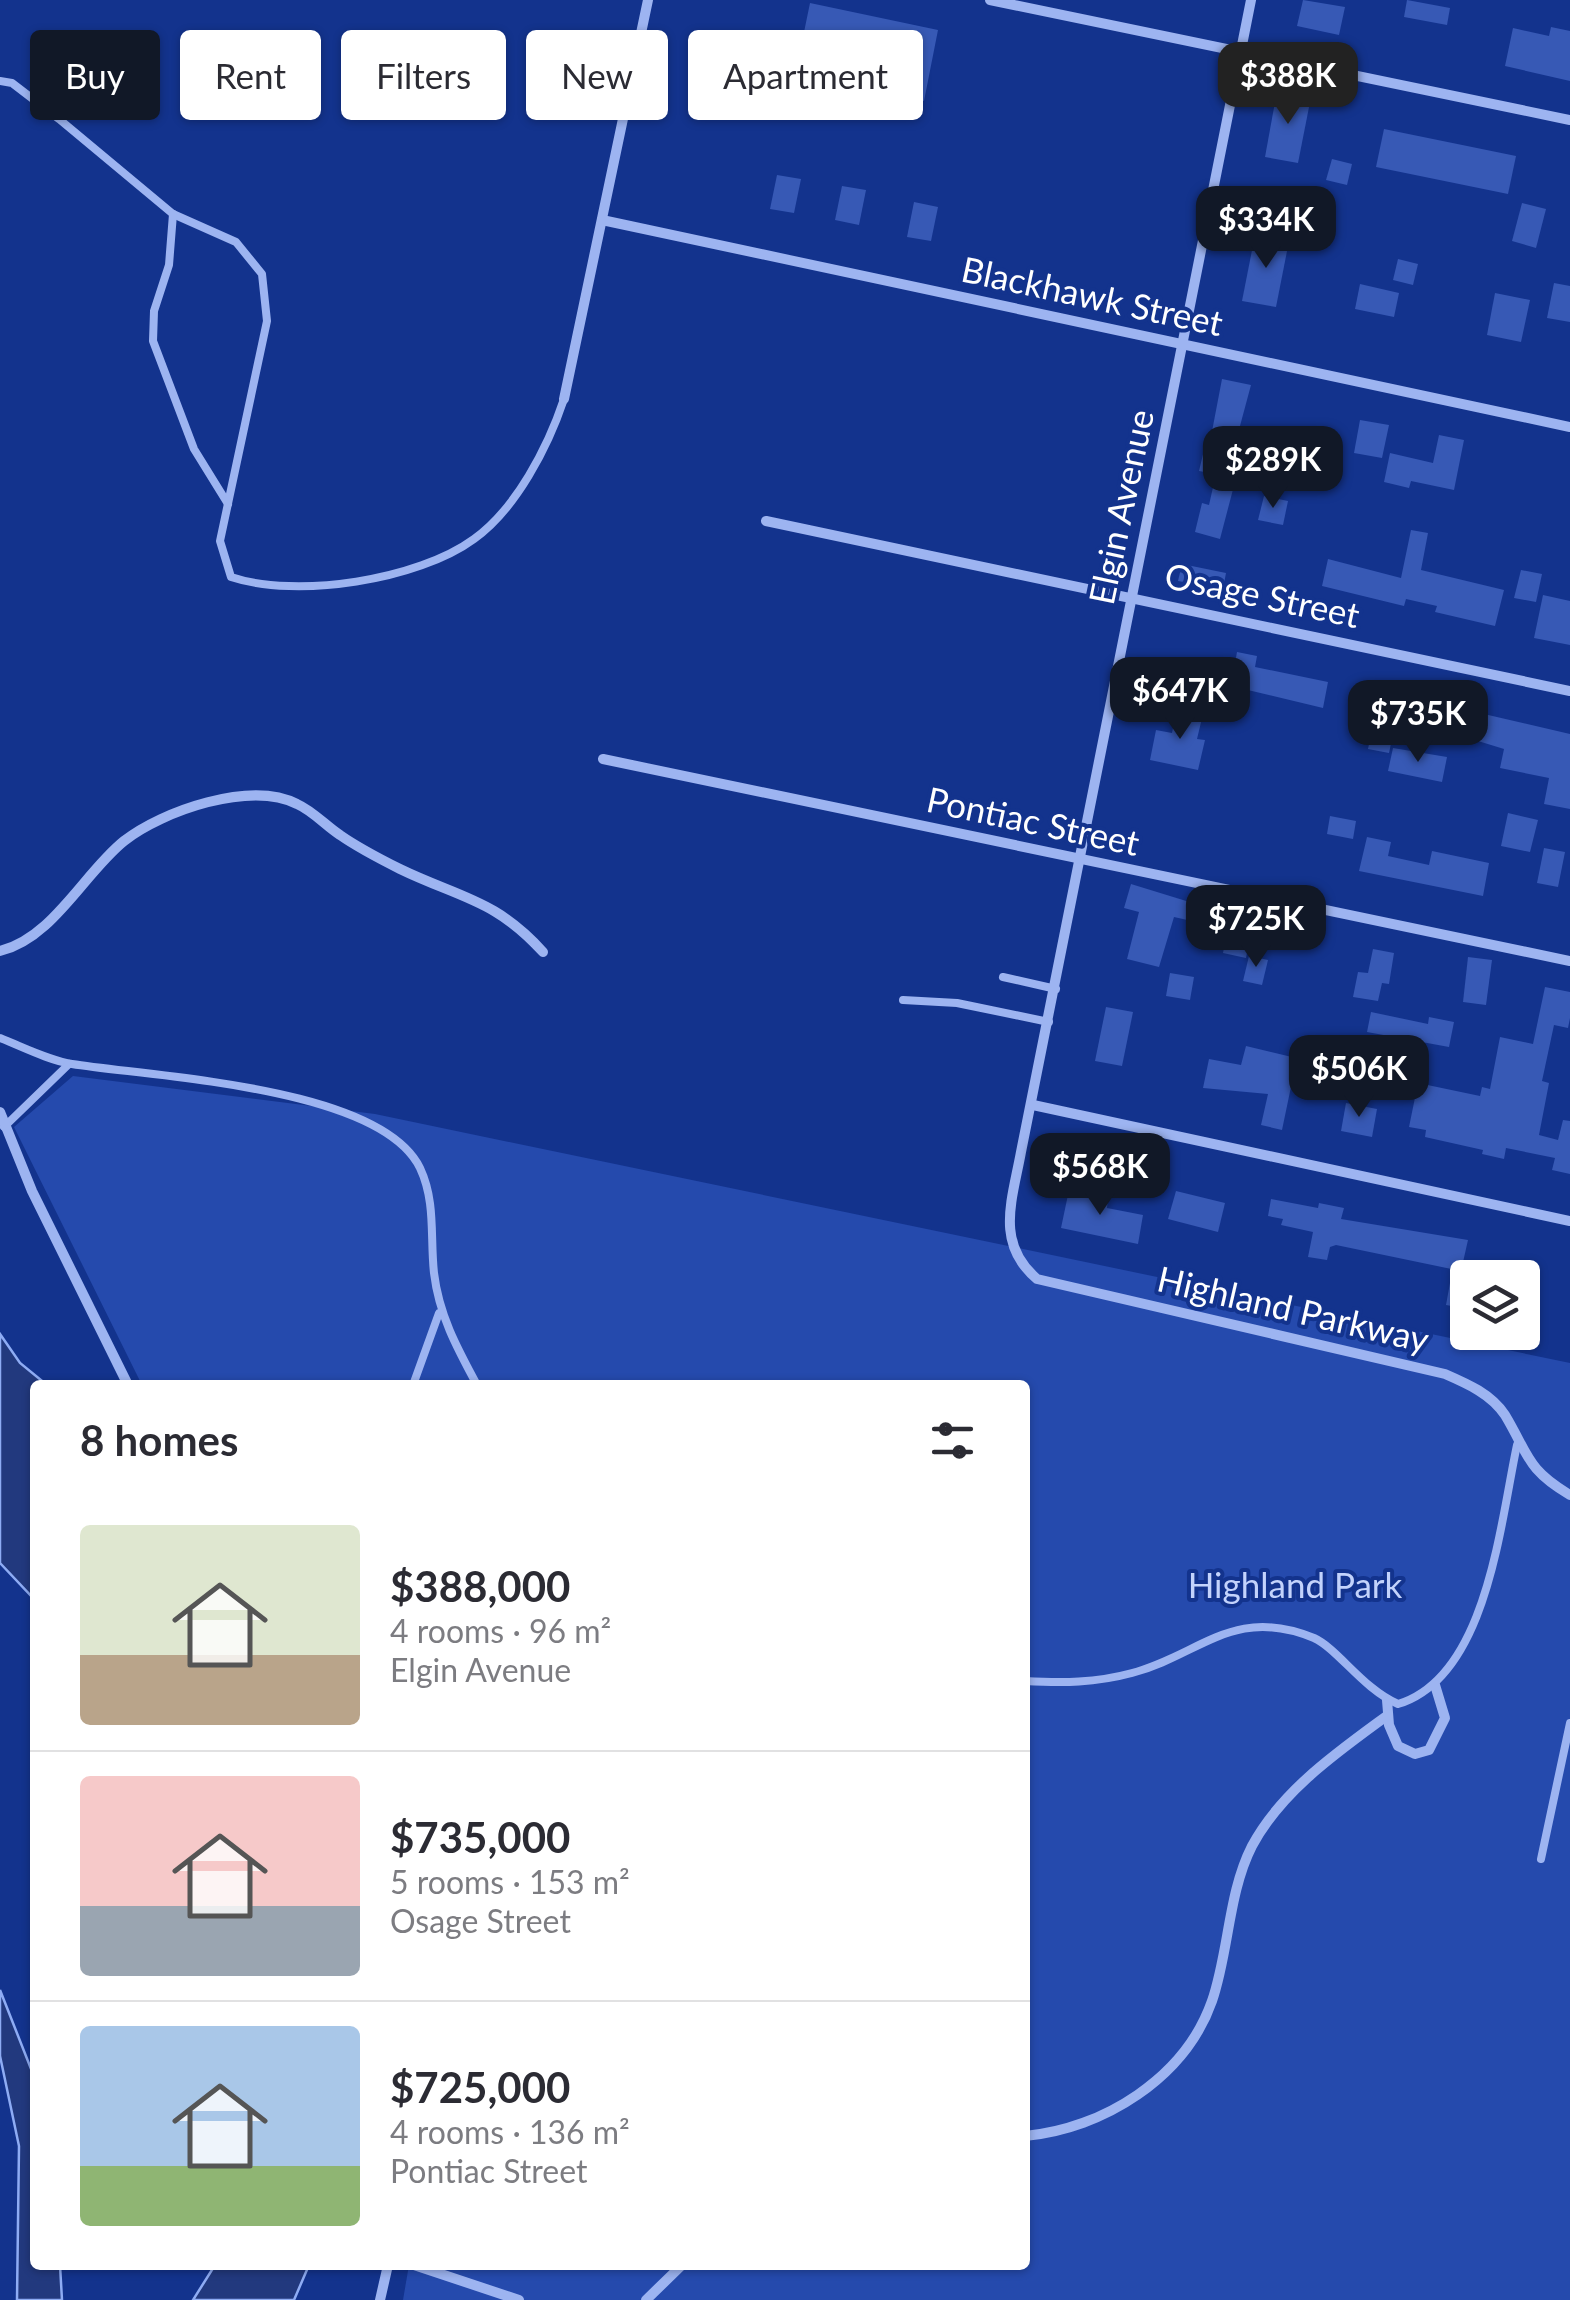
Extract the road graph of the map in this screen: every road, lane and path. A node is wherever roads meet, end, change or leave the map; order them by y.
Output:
1 (648, 0) edge
2 (990, 0) edge
3 (1251, 0) edge
4 (1241, 52) junction
5 (0, 82) edge
6 (1570, 120) edge
7 (174, 214) junction
8 (602, 220) junction
9 (1185, 344) junction
10 (564, 399) joint
11 (1570, 427) edge
12 (228, 504) junction
13 (766, 522) dead end
14 (1131, 596) junction
15 (1570, 691) edge
16 (603, 759) dead end
17 (1082, 861) junction
18 (0, 951) edge
19 (543, 952) dead end
20 (1570, 961) edge
21 (1002, 977) dead end
22 (1056, 990) junction
23 (903, 1000) dead end
24 (1050, 1022) junction
25 (0, 1038) edge
26 (70, 1064) junction
27 (1033, 1105) junction
28 (0, 1112) edge
29 (4, 1127) junction
30 (1570, 1221) edge
31 (1016, 1262) joint
32 (441, 1309) junction
33 (126, 1380) edge
34 (415, 1380) edge
35 (474, 1380) edge
36 (1517, 1445) junction
37 (1570, 1495) edge
38 (1030, 1681) edge
39 (1435, 1685) junction
40 (1388, 1700) junction
41 (1388, 1715) junction
42 (1570, 1722) edge
43 (1569, 1735) edge
44 (1542, 1860) dead end
45 (1030, 2136) edge
46 (387, 2270) edge
47 (429, 2270) edge
48 (677, 2270) edge
49 (380, 2300) edge
50 (519, 2300) edge
51 (646, 2300) edge

1 - 8 street
2 - 4 street
3 - 4 street, Elgin Avenue
4 - 6 street
4 - 9 street, Elgin Avenue
5 - 7 lane
7 - 12 lane
7 - 12 lane
8 - 9 street, Blackhawk Street
8 - 10 street
9 - 11 street, Blackhawk Street
9 - 14 street, Elgin Avenue
10 - 12 lane
13 - 14 street, Osage Street
14 - 15 street, Osage Street
14 - 17 street, Elgin Avenue
16 - 17 street, Pontiac Street
17 - 20 street, Pontiac Street
17 - 22 street, Elgin Avenue
18 - 19 street
21 - 22 lane
22 - 24 street, Elgin Avenue
23 - 24 lane
24 - 27 street, Elgin Avenue
25 - 26 lane
26 - 29 lane
26 - 32 lane
27 - 30 street
27 - 31 street, Elgin Avenue
28 - 29 street
29 - 33 street
31 - 36 street, Highland Parkway
32 - 34 lane
32 - 35 lane
36 - 37 street, Highland Parkway
36 - 39 lane
38 - 40 lane
39 - 40 lane
39 - 41 street
40 - 41 street
41 - 45 street
42 - 43 lane
43 - 44 lane
46 - 49 street
47 - 50 street
48 - 51 street

